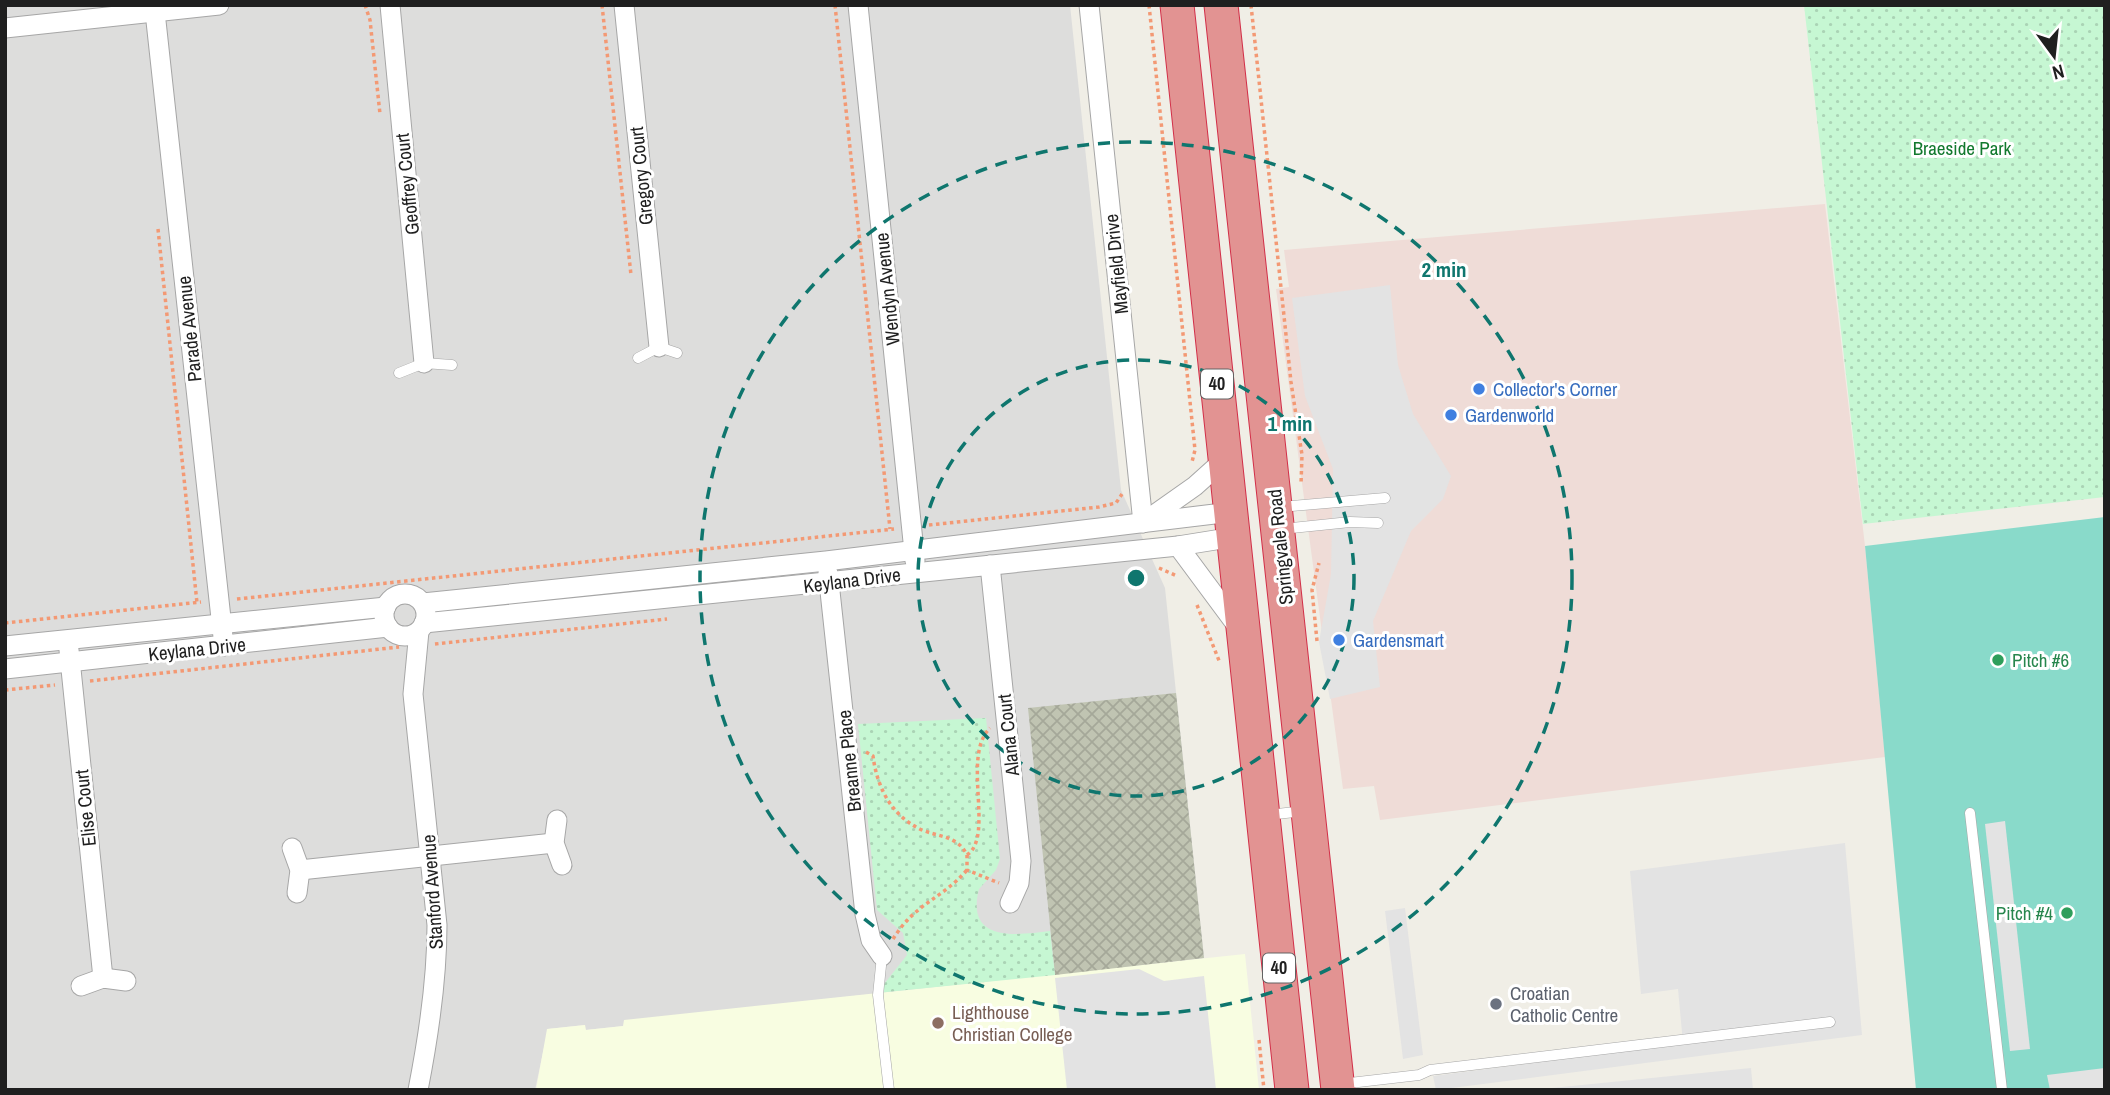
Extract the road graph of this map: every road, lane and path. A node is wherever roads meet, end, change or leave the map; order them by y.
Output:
1 (219, 5) edge
2 (390, 5) edge
3 (603, 5) edge
4 (624, 5) edge
5 (835, 5) edge
6 (858, 5) edge
7 (1089, 5) edge
8 (1149, 5) edge
9 (1177, 5) edge
10 (1222, 5) edge
11 (1251, 5) edge
12 (155, 12) junction
13 (5, 27) edge
14 (157, 222) dead end
15 (632, 282) dead end
16 (668, 350) joint
17 (638, 358) dead end
18 (424, 363) junction
19 (452, 365) dead end
20 (399, 373) dead end
21 (1225, 459) junction
22 (1189, 468) dead end
23 (1301, 484) dead end
24 (1123, 492) dead end
25 (1385, 498) dead end
26 (1277, 518) junction
27 (1143, 523) junction
28 (1378, 523) dead end
29 (1233, 525) junction
30 (912, 527) junction
31 (890, 530) junction
32 (1178, 546) junction
33 (914, 550) junction
34 (826, 561) junction
35 (1319, 563) dead end
36 (990, 565) junction
37 (1147, 569) dead end
38 (917, 572) junction
39 (1182, 579) dead end
40 (829, 583) junction
41 (1193, 596) dead end
42 (219, 601) junction
43 (197, 603) junction
44 (423, 603) junction
45 (386, 607) junction
46 (675, 618) dead end
47 (5, 623) edge
48 (221, 624) junction
49 (1244, 634) junction
50 (407, 635) junction
51 (67, 639) junction
52 (1318, 645) dead end
53 (5, 646) edge
54 (224, 646) junction
55 (70, 662) junction
56 (1220, 664) dead end
57 (5, 669) edge
58 (72, 683) junction
59 (5, 690) edge
60 (1006, 717) junction
61 (848, 752) junction
62 (1307, 811) junction
63 (1970, 813) dead end
64 (1263, 816) junction
65 (557, 820) dead end
66 (554, 843) junction
67 (292, 848) dead end
68 (967, 855) junction
69 (430, 856) junction
70 (562, 865) dead end
71 (300, 870) junction
72 (967, 870) junction
73 (298, 893) dead end
74 (1013, 897) joint
75 (882, 956) junction
76 (103, 978) junction
77 (126, 981) dead end
78 (81, 986) dead end
79 (1830, 1022) dead end
80 (1337, 1087) edge
81 (418, 1090) edge
82 (890, 1090) edge
83 (1292, 1090) edge
84 (2002, 1090) edge

1 - 12 street
2 - 18 street, Geoffrey Court
3 - 15 path
4 - 16 street, Gregory Court
5 - 31 path
6 - 30 street, Wendyn Avenue
7 - 27 street, Mayfield Drive
8 - 22 path
9 - 21 highway, 40
10 - 26 highway, Springvale Road / 40
11 - 23 path
12 - 13 street
12 - 42 street, Parade Avenue
14 - 43 path
16 - 17 lane
18 - 19 lane
18 - 20 lane
21 - 27 street
21 - 29 highway, 40
24 - 30 path
25 - 26 lane
26 - 28 lane
26 - 29 highway, Keylana Drive
26 - 62 highway, Springvale Road / 40
27 - 29 street, Keylana Drive
27 - 33 street, Keylana Drive
29 - 32 street, Keylana Drive
29 - 49 highway, 40
30 - 31 path
30 - 33 street, Wendyn Avenue
31 - 42 path
32 - 36 street, Keylana Drive
32 - 49 street
33 - 34 street, Keylana Drive
33 - 38 street, Wendyn Avenue
34 - 40 street, Breanne Place
34 - 44 street, Keylana Drive
35 - 52 path
36 - 38 street, Keylana Drive
36 - 60 street, Alana Court
37 - 39 path
38 - 40 street, Keylana Drive
40 - 50 street, Keylana Drive
40 - 61 street, Breanne Place
41 - 56 path
42 - 43 path
42 - 48 street, Parade Avenue
43 - 47 path
44 - 45 street, Keylana Drive
44 - 50 street
45 - 48 street, Keylana Drive
45 - 50 street
46 - 50 path
48 - 51 street, Keylana Drive
48 - 54 street, Parade Avenue
49 - 64 highway, 40
50 - 54 street, Keylana Drive
50 - 58 path
50 - 69 street, Stanford Avenue
51 - 53 street, Keylana Drive
51 - 55 street, Elise Court
54 - 55 street, Keylana Drive
55 - 57 street, Keylana Drive
55 - 58 street, Elise Court
58 - 59 path
58 - 76 street, Elise Court
60 - 68 path
60 - 74 street, Alana Court
61 - 68 path
61 - 75 street, Breanne Place
62 - 64 lane
62 - 80 highway, Springvale Road / 40
63 - 84 lane
64 - 83 highway, 40
65 - 66 street
66 - 69 street
66 - 70 street
67 - 71 street
68 - 72 path
69 - 71 street
69 - 81 street, Stanford Avenue
71 - 73 street
72 - 74 path
72 - 75 path
75 - 82 lane
76 - 77 street
76 - 78 street
79 - 80 lane

